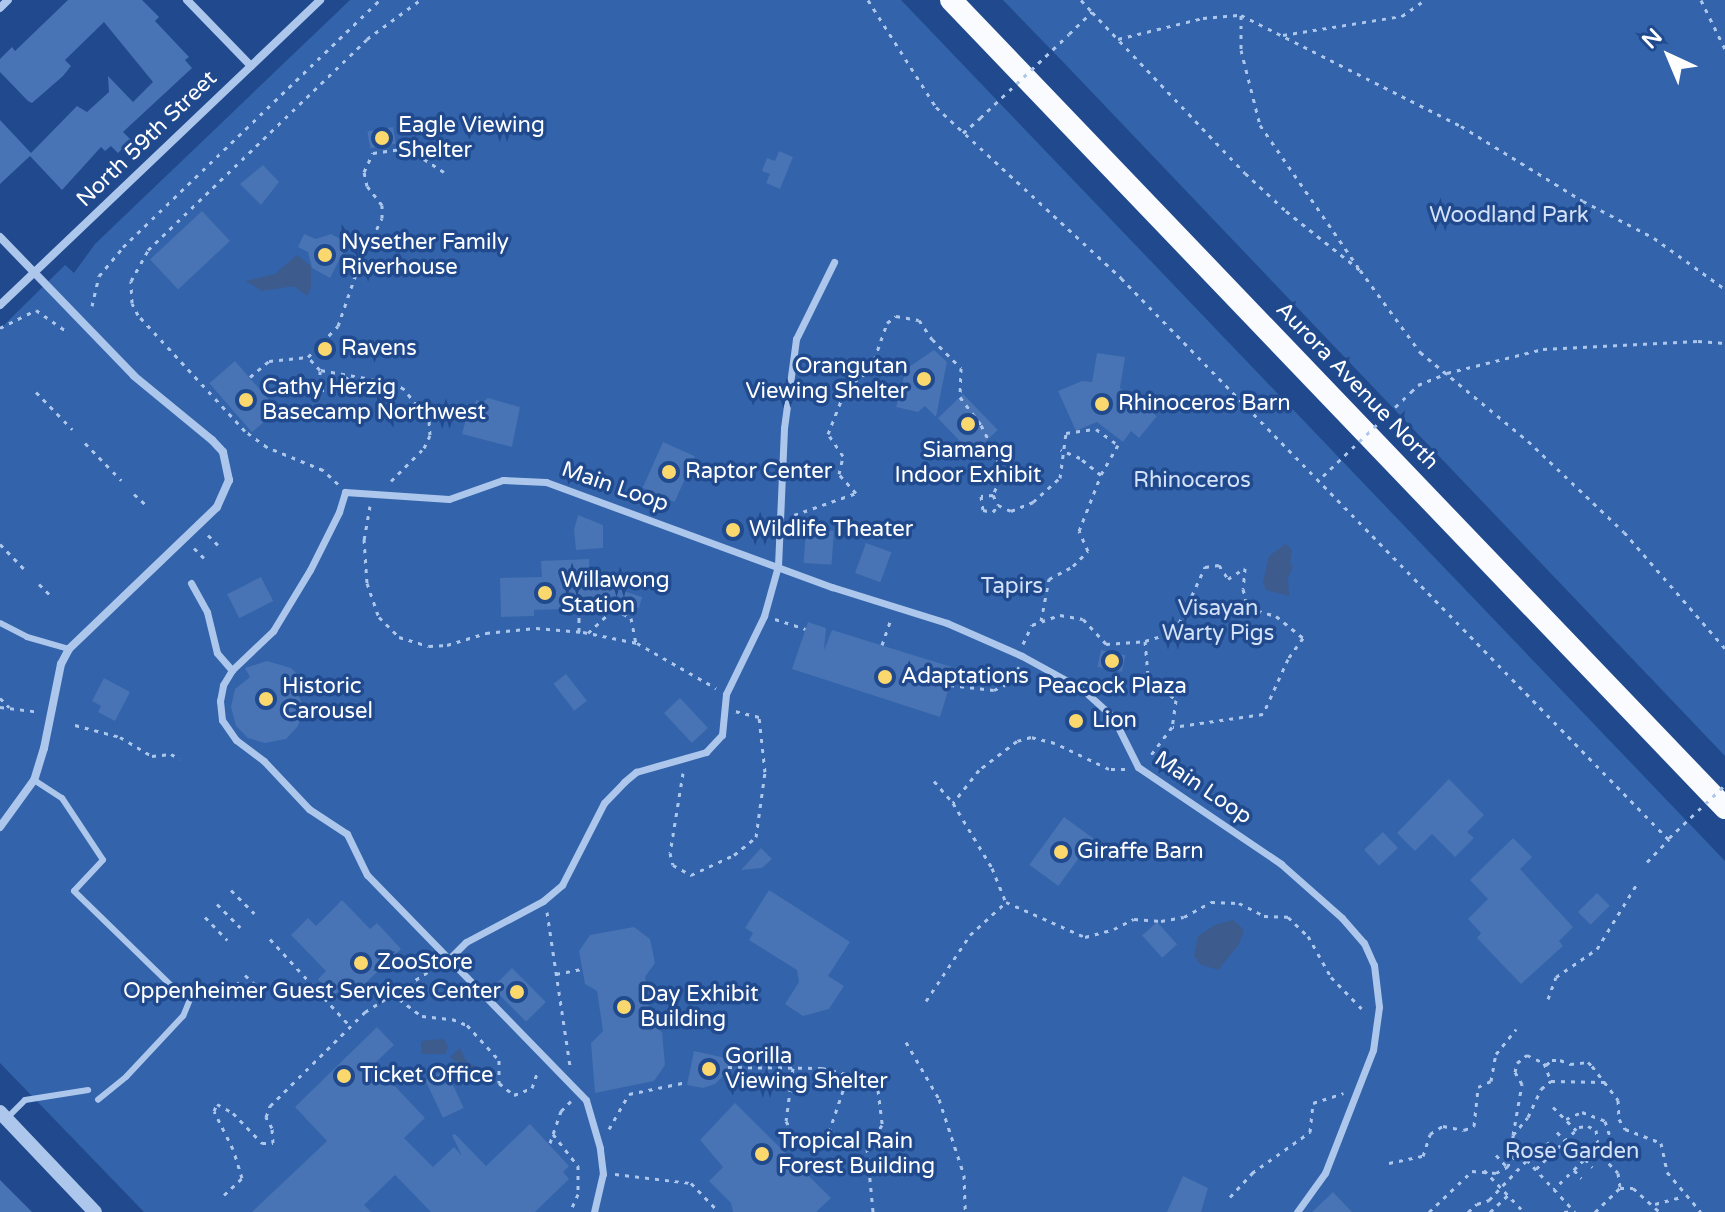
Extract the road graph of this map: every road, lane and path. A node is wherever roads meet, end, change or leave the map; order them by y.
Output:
1 (8, 0) edge
2 (187, 0) edge
3 (320, 0) edge
4 (380, 0) edge
5 (420, 0) edge
6 (868, 0) edge
7 (951, 0) edge
8 (1081, 0) edge
9 (1425, 0) edge
10 (1701, 0) edge
11 (0, 8) edge
12 (1092, 12) junction
13 (1241, 15) junction
14 (1281, 35) junction
15 (1118, 39) junction
16 (1725, 49) edge
17 (251, 66) junction
18 (963, 133) junction
19 (444, 172) dead end
20 (0, 237) edge
21 (341, 257) dead end
22 (834, 262) dead end
23 (359, 265) junction
24 (1360, 270) junction
25 (34, 272) junction
26 (1725, 289) edge
27 (0, 305) edge
28 (21, 305) dead end
29 (92, 306) dead end
30 (24, 315) junction
31 (0, 328) edge
32 (67, 332) dead end
33 (1725, 343) edge
34 (308, 357) junction
35 (320, 370) junction
36 (1447, 373) junction
37 (351, 374) junction
38 (250, 377) dead end
39 (36, 392) dead end
40 (72, 429) dead end
41 (85, 443) dead end
42 (1061, 450) junction
43 (1101, 475) junction
44 (1322, 477) junction
45 (121, 480) dead end
46 (345, 492) junction
47 (134, 494) dead end
48 (373, 495) junction
49 (383, 495) junction
50 (993, 495) junction
51 (145, 504) dead end
52 (998, 505) junction
53 (782, 520) junction
54 (208, 535) dead end
55 (0, 544) edge
56 (218, 545) dead end
57 (194, 548) dead end
58 (204, 558) dead end
59 (778, 566) junction
60 (25, 570) dead end
61 (191, 583) dead end
62 (39, 584) dead end
63 (50, 595) dead end
64 (579, 608) dead end
65 (895, 608) junction
66 (764, 616) junction
67 (1041, 621) junction
68 (0, 623) edge
69 (805, 629) dead end
70 (579, 632) junction
71 (588, 633) junction
72 (1145, 641) junction
73 (637, 643) junction
74 (882, 645) dead end
75 (1725, 648) edge
76 (69, 649) junction
77 (1022, 656) junction
78 (232, 670) junction
79 (950, 685) dead end
80 (726, 694) junction
81 (0, 698) edge
82 (0, 707) edge
83 (9, 707) junction
84 (726, 708) junction
85 (42, 713) dead end
86 (75, 725) dead end
87 (1172, 727) junction
88 (180, 759) dead end
89 (685, 761) junction
90 (1138, 767) junction
91 (34, 780) junction
92 (934, 781) dead end
93 (1725, 785) edge
94 (953, 803) junction
95 (1725, 808) edge
96 (0, 827) edge
97 (1668, 839) junction
98 (1647, 862) dead end
99 (1638, 882) dead end
100 (231, 890) dead end
101 (543, 901) junction
102 (1006, 902) junction
103 (217, 904) dead end
104 (254, 913) dead end
105 (205, 917) dead end
106 (240, 927) dead end
107 (270, 939) dead end
108 (227, 940) dead end
109 (448, 960) junction
110 (582, 969) dead end
111 (556, 974) junction
112 (245, 975) dead end
113 (237, 982) dead end
114 (257, 986) dead end
115 (391, 993) junction
116 (249, 994) dead end
117 (1548, 999) dead end
118 (926, 1001) dead end
119 (1378, 1023) junction
120 (350, 1026) junction
121 (1516, 1029) dead end
122 (906, 1042) dead end
123 (549, 1061) junction
124 (1546, 1065) junction
125 (728, 1067) dead end
126 (793, 1068) junction
127 (848, 1074) junction
128 (1551, 1081) junction
129 (687, 1082) dead end
130 (1605, 1082) junction
131 (1360, 1083) junction
132 (574, 1087) junction
133 (88, 1090) dead end
134 (98, 1100) dead end
135 (568, 1104) dead end
136 (1553, 1107) dead end
137 (1582, 1112) junction
138 (1598, 1115) junction
139 (2, 1119) edge
140 (1566, 1119) junction
141 (1583, 1126) junction
142 (1592, 1127) junction
143 (1610, 1128) junction
144 (1576, 1130) junction
145 (1557, 1132) dead end
146 (553, 1134) junction
147 (1599, 1134) junction
148 (1513, 1135) junction
149 (1565, 1141) junction
150 (1547, 1142) dead end
151 (1599, 1142) junction
152 (550, 1143) dead end
153 (1513, 1145) junction
154 (1613, 1145) junction
155 (600, 1148) junction
156 (1595, 1149) junction
157 (1555, 1151) junction
158 (1496, 1155) dead end
159 (1585, 1159) junction
160 (1527, 1160) junction
161 (1606, 1160) junction
162 (1389, 1163) dead end
163 (1507, 1167) junction
164 (1592, 1167) dead end
165 (1536, 1169) junction
166 (1484, 1170) junction
167 (1574, 1170) junction
168 (603, 1174) junction
169 (1581, 1178) dead end
170 (1499, 1186) junction
171 (1620, 1188) junction
172 (1554, 1189) junction
173 (224, 1195) dead end
174 (1508, 1195) junction
175 (1230, 1197) dead end
176 (1681, 1197) dead end
177 (1655, 1204) junction
178 (1432, 1211) edge
179 (95, 1212) edge
180 (570, 1212) edge
181 (594, 1212) edge
182 (719, 1212) edge
183 (873, 1212) edge
184 (965, 1212) edge
185 (1297, 1212) edge
186 (1468, 1212) edge
187 (1490, 1212) edge
188 (1524, 1212) edge
189 (1564, 1212) edge
190 (1576, 1212) edge
191 (1595, 1212) edge
192 (1660, 1212) edge
193 (1701, 1212) edge

1 - 11 street
2 - 17 street
3 - 17 street, North 59th Street
4 - 29 path
5 - 46 path
6 - 18 path
7 - 95 highway, Aurora Avenue North
8 - 12 path
9 - 14 path
10 - 16 path
12 - 15 path
12 - 18 path, bridge
13 - 14 path
13 - 15 path
13 - 24 path
14 - 26 path
15 - 24 path
17 - 25 street, North 59th Street
18 - 44 path
19 - 23 path
20 - 25 street
21 - 23 path
22 - 53 street
23 - 34 path
24 - 36 path
25 - 27 street, North 59th Street
25 - 76 street
28 - 30 path
30 - 31 path
30 - 32 path
33 - 36 path
34 - 35 path
34 - 38 path
35 - 37 path
35 - 37 path
36 - 44 path, bridge
36 - 75 path
37 - 49 path
39 - 40 path
41 - 45 path
42 - 43 path
42 - 43 path
42 - 52 path
43 - 67 path
44 - 97 path
46 - 48 street, Main Loop
46 - 78 street
47 - 51 path
48 - 49 street, Main Loop
48 - 70 path
49 - 59 street, Main Loop
50 - 52 path
50 - 52 path
50 - 53 path
53 - 59 street
54 - 56 path
55 - 60 path
57 - 58 path
59 - 65 street, Main Loop
59 - 66 street
61 - 78 street
62 - 63 path
64 - 70 path
65 - 74 path
65 - 77 street, Main Loop
66 - 69 path
66 - 80 street
67 - 72 path
67 - 77 path
68 - 76 lane
70 - 71 path
71 - 73 path
71 - 73 path
72 - 87 path
72 - 87 path
73 - 80 path
76 - 91 street
77 - 79 path
77 - 90 street, Main Loop
78 - 109 street
80 - 84 street
81 - 83 path
82 - 83 path
83 - 85 path
84 - 89 street
84 - 89 path
86 - 88 path
87 - 90 path
89 - 101 street
90 - 94 path
90 - 119 street, Main Loop
91 - 96 street
91 - 134 lane
92 - 94 path
93 - 97 path, bridge
94 - 102 path
97 - 98 path
99 - 117 path
100 - 104 path
101 - 109 street
101 - 111 path
102 - 118 path
102 - 119 path
103 - 106 path
105 - 108 path
107 - 120 path
109 - 115 path
109 - 123 street
110 - 111 path
111 - 132 path
112 - 114 path
113 - 116 path
115 - 120 path
115 - 123 path
119 - 131 street, Main Loop
120 - 173 path
121 - 162 path
122 - 184 path
123 - 132 street
124 - 128 path
124 - 130 path
124 - 148 path
125 - 126 path
126 - 127 path
126 - 127 path
127 - 183 path
128 - 130 path
128 - 148 path
129 - 155 path
130 - 193 path
131 - 175 path
131 - 185 street, Main Loop
132 - 155 street
133 - 139 lane
135 - 146 path
136 - 140 path
137 - 138 path
137 - 140 path
137 - 141 path
138 - 142 path
138 - 143 path
139 - 179 street
140 - 144 path
141 - 142 path
141 - 144 path
142 - 147 path
143 - 147 path
143 - 154 path
144 - 149 path
145 - 149 path
146 - 152 path
146 - 180 path
147 - 151 path
148 - 153 path
149 - 157 path
150 - 157 path
151 - 154 path
151 - 156 path
153 - 160 path
153 - 163 path
154 - 161 path
155 - 168 street
156 - 159 path
156 - 161 path
157 - 165 path
158 - 163 path
159 - 164 path
159 - 167 path
160 - 165 path
160 - 170 path
161 - 171 path
163 - 166 path
165 - 172 path
166 - 170 path
166 - 178 path
167 - 169 path
167 - 172 path
168 - 181 street
168 - 182 path
170 - 174 path
170 - 186 path
171 - 177 path
171 - 191 path
172 - 190 path
174 - 187 path
174 - 188 path
176 - 177 path
177 - 192 path
189 - 190 path

